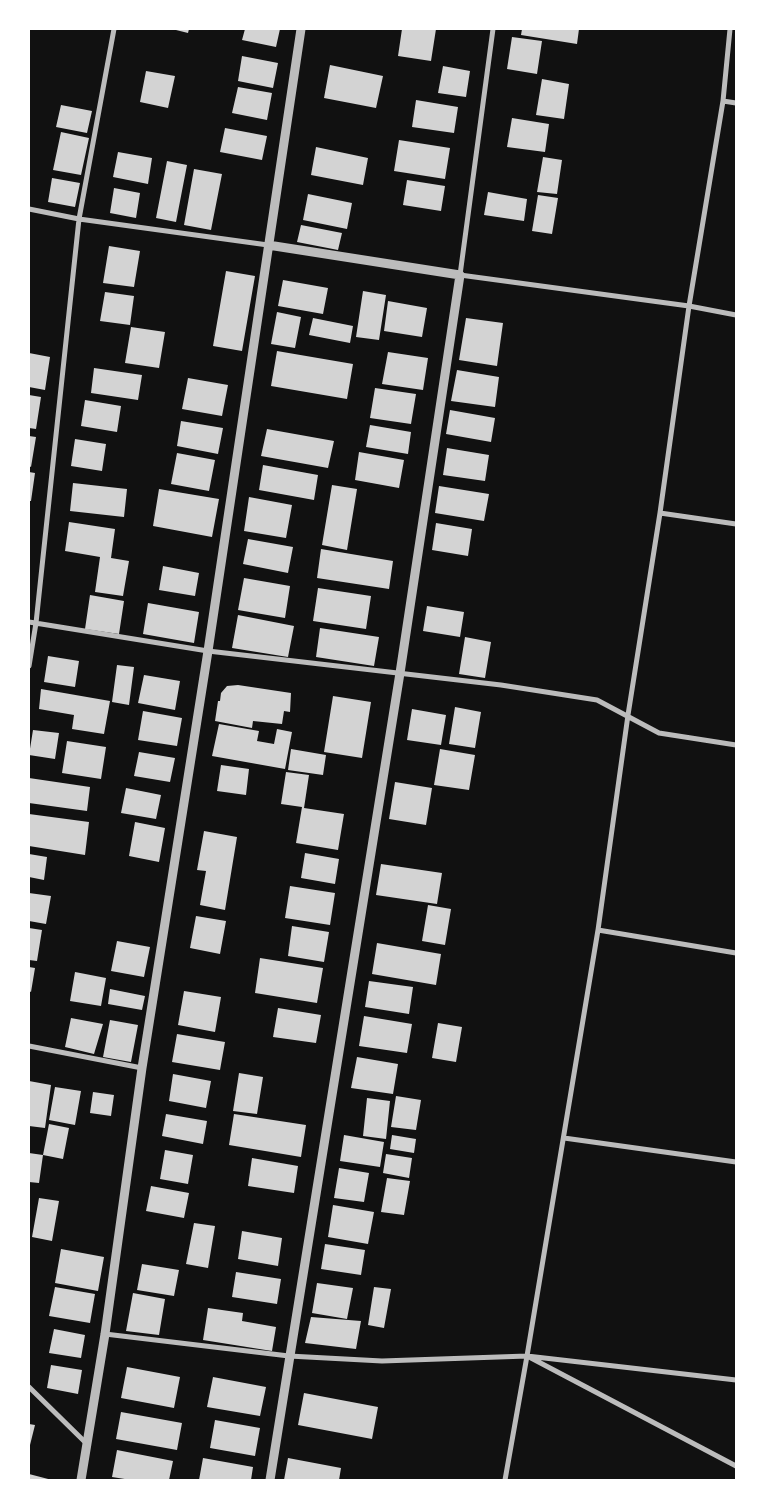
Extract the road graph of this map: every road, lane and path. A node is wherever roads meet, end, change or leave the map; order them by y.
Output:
1 (114, 29) edge
2 (300, 29) edge
3 (494, 29) edge
4 (730, 29) edge
5 (723, 101) junction
6 (736, 103) edge
7 (29, 209) edge
8 (79, 219) junction
9 (268, 244) junction
10 (460, 275) junction
11 (689, 306) junction
12 (736, 314) edge
13 (660, 513) junction
14 (736, 524) edge
15 (29, 622) edge
16 (36, 623) junction
17 (208, 651) junction
18 (29, 666) edge
19 (400, 673) junction
20 (628, 715) junction
21 (736, 745) edge
22 (598, 930) junction
23 (736, 953) edge
24 (29, 1046) edge
25 (142, 1068) junction
26 (564, 1138) junction
27 (736, 1162) edge
28 (105, 1334) junction
29 (289, 1356) junction
30 (527, 1356) junction
31 (736, 1380) edge
32 (29, 1387) edge
33 (86, 1444) junction
34 (736, 1466) edge
35 (81, 1480) edge
36 (270, 1480) edge
37 (505, 1480) edge

1 - 8 street
2 - 9 street
3 - 10 street
4 - 5 street
5 - 6 street
5 - 11 street
7 - 8 street
8 - 9 street
8 - 16 street
9 - 10 street
9 - 17 street
10 - 11 street
10 - 19 street
11 - 12 street
11 - 13 street
13 - 14 street
13 - 20 street
15 - 16 street
16 - 17 street
16 - 18 street
17 - 19 street
17 - 25 street
19 - 20 street
19 - 29 street
20 - 21 street
20 - 22 street
22 - 23 street
22 - 26 street
24 - 25 street
25 - 28 street
26 - 27 street
26 - 30 street
28 - 29 street
28 - 33 street
29 - 30 street
29 - 36 street
30 - 31 street
30 - 34 street
30 - 37 street
32 - 33 street
33 - 35 street

